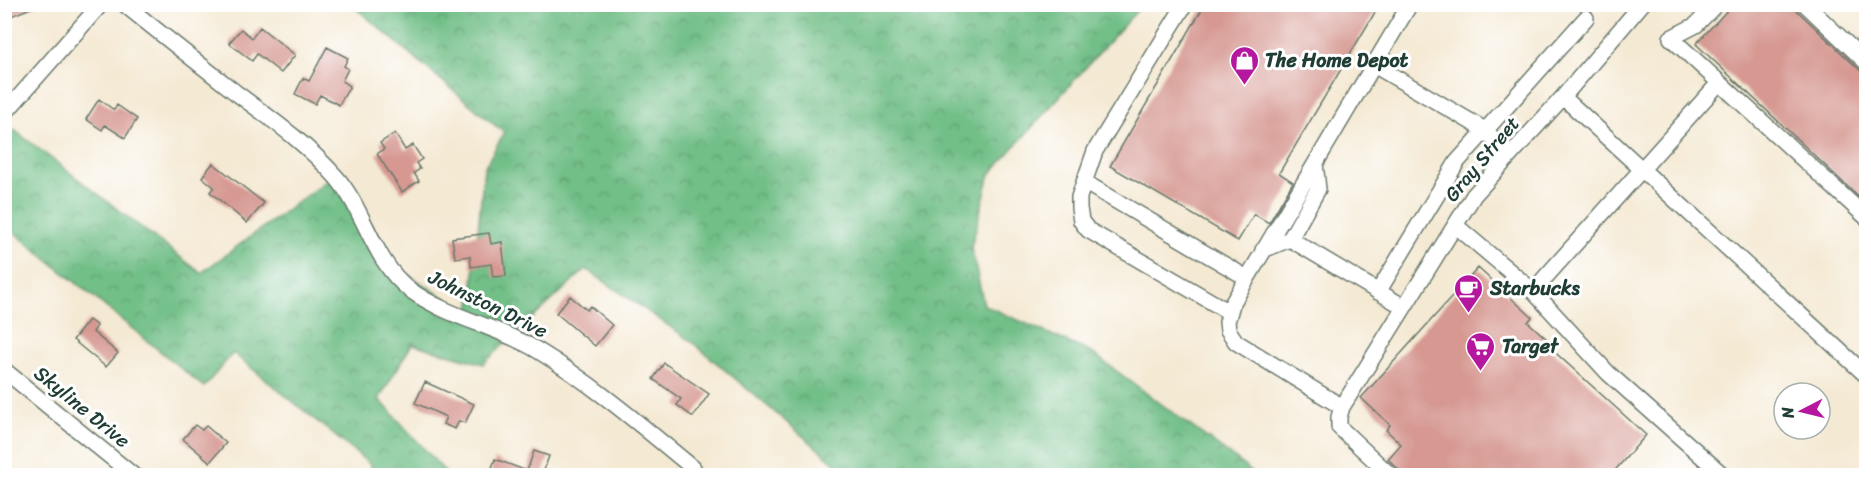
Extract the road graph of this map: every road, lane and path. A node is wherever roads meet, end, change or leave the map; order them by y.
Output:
1 (101, 4) edge
2 (124, 4) edge
3 (1185, 4) edge
4 (1410, 4) edge
5 (1641, 4) edge
6 (1716, 4) edge
7 (1805, 4) edge
8 (1586, 18) dead end
9 (1866, 62) edge
10 (1374, 65) junction
11 (1719, 83) junction
12 (1563, 97) junction
13 (4, 114) edge
14 (1485, 130) junction
15 (1509, 155) junction
16 (1315, 164) junction
17 (1643, 170) junction
18 (1084, 182) junction
19 (1866, 217) edge
20 (1455, 225) junction
21 (1290, 239) junction
22 (1263, 250) junction
23 (1247, 278) junction
24 (1533, 291) junction
25 (1378, 292) junction
26 (1404, 307) junction
27 (1228, 312) junction
28 (4, 370) edge
29 (1866, 375) edge
30 (1340, 412) junction
31 (134, 476) edge
32 (698, 476) edge
33 (1391, 476) edge
34 (1724, 476) edge

1 - 13 street
2 - 32 street, Johnston Drive
3 - 18 street
4 - 10 street
5 - 12 street, Gray Street
6 - 11 street
7 - 9 street
8 - 14 street
10 - 14 street
10 - 16 street
11 - 17 street
11 - 19 street
12 - 15 street, Gray Street
12 - 17 street
14 - 15 street
14 - 25 street
15 - 20 street, Gray Street
16 - 21 street
16 - 22 street
17 - 24 street
17 - 29 street
18 - 23 street
18 - 27 street
20 - 24 street
20 - 26 street, Gray Street
21 - 22 street
21 - 25 street
22 - 23 street
23 - 27 street
24 - 34 street
25 - 26 street
26 - 30 street, Gray Street
27 - 30 street
28 - 31 street, Skyline Drive
30 - 33 street

